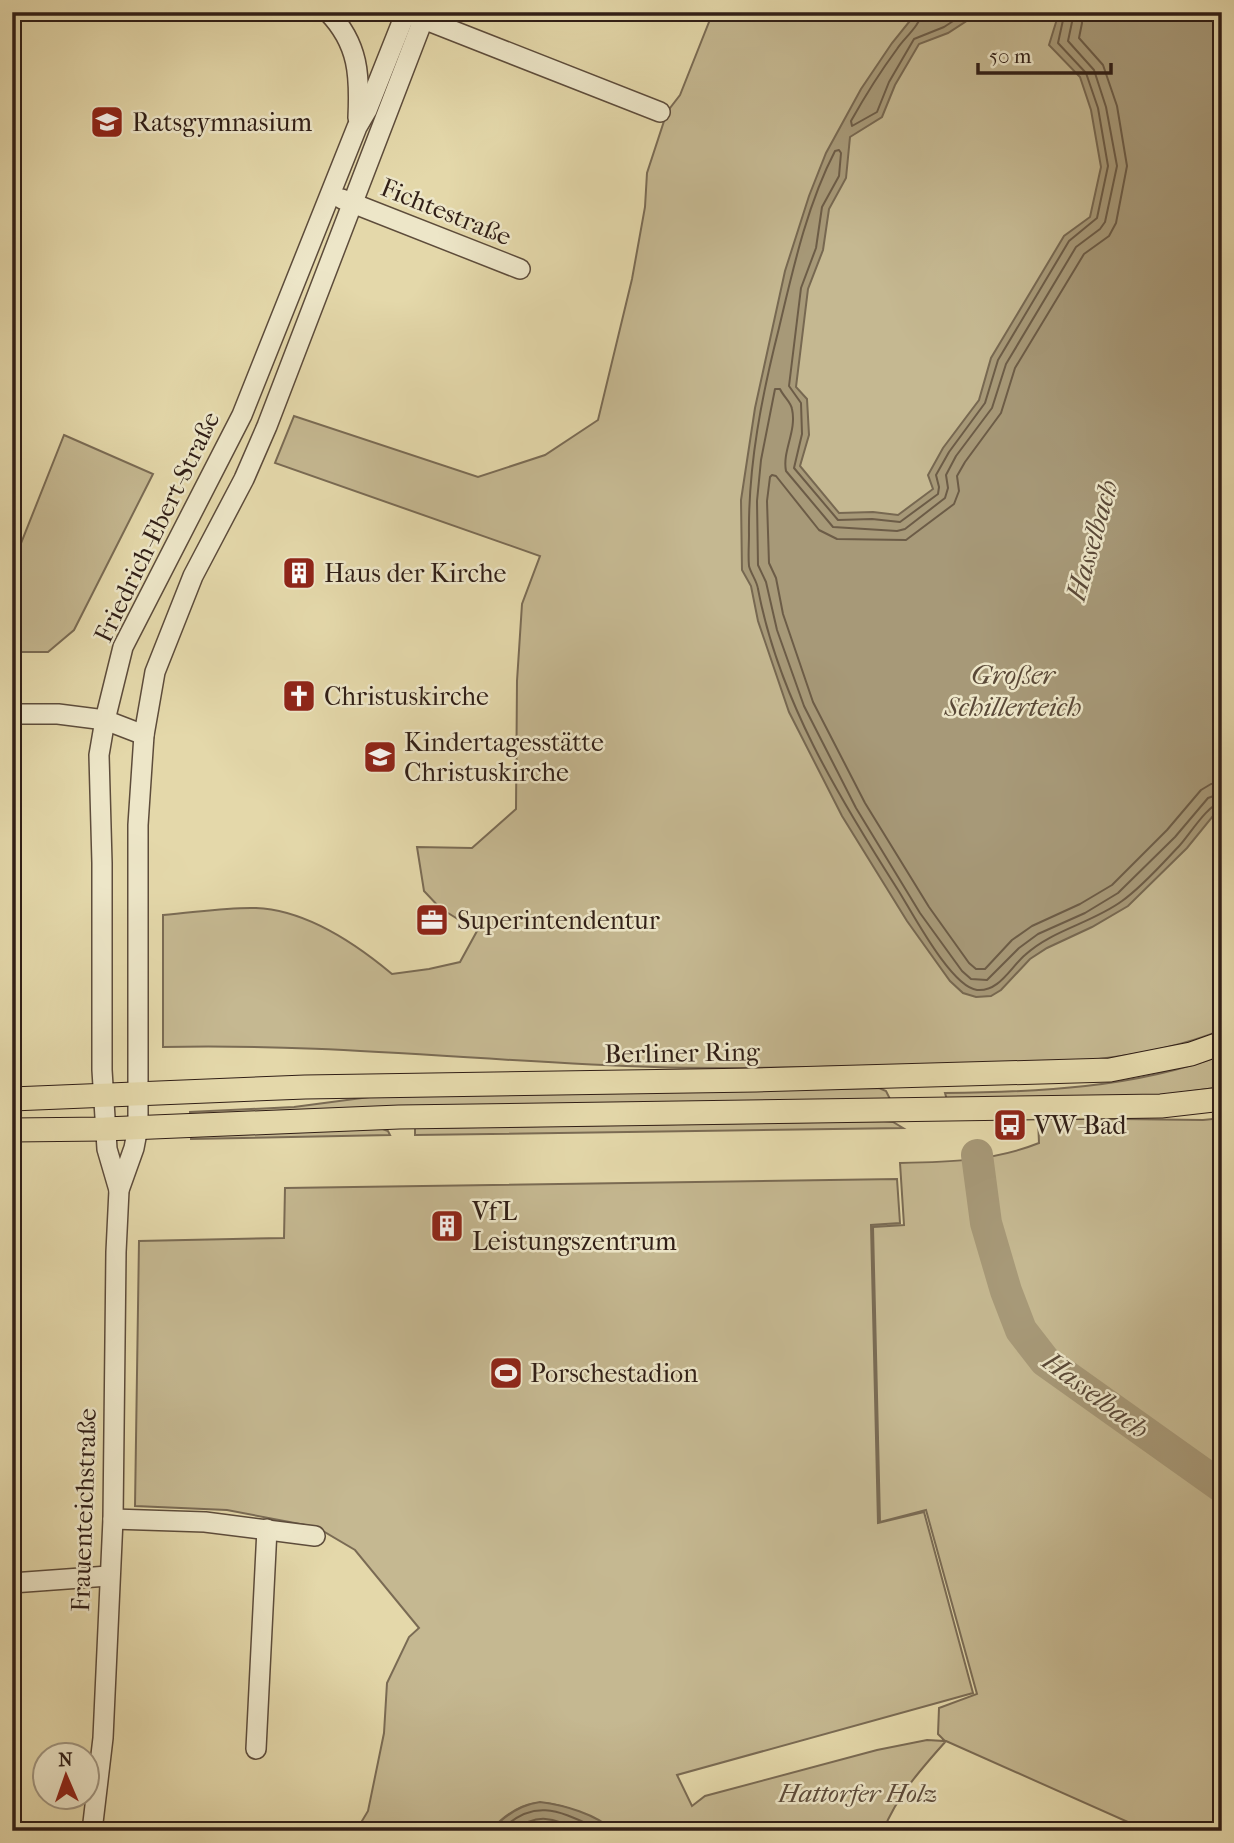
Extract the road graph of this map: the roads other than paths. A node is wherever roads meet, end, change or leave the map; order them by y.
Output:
1 (328, 12) edge
2 (413, 14) edge
3 (660, 112) dead end
4 (357, 127) junction
5 (331, 195) junction
6 (352, 203) junction
7 (520, 269) dead end
8 (12, 714) edge
9 (105, 720) junction
10 (144, 735) junction
11 (1222, 1043) edge
12 (139, 1094) junction
13 (103, 1096) junction
14 (12, 1099) edge
15 (1222, 1099) edge
16 (138, 1127) junction
17 (106, 1129) junction
18 (12, 1130) edge
19 (119, 1189) junction
20 (113, 1518) junction
21 (267, 1529) junction
22 (315, 1536) dead end
23 (108, 1576) junction
24 (12, 1583) edge
25 (256, 1749) dead end
26 (92, 1831) edge

1 - 4 street
2 - 3 street
2 - 4 street, Friedrich-Ebert-Straße
2 - 6 street, Friedrich-Ebert-Straße
4 - 5 street, Friedrich-Ebert-Straße
5 - 6 street, Fichtestraße
5 - 9 street, Friedrich-Ebert-Straße
6 - 7 street, Fichtestraße
6 - 10 street, Friedrich-Ebert-Straße
8 - 9 street
9 - 10 street
9 - 13 street, Friedrich-Ebert-Straße
10 - 12 street, Friedrich-Ebert-Straße
11 - 12 main road, Berliner Ring
12 - 13 main road, Berliner Ring
12 - 16 street, Friedrich-Ebert-Straße
13 - 14 main road, Berliner Ring
13 - 17 street, Friedrich-Ebert-Straße
15 - 16 main road
16 - 17 main road
16 - 19 street, Frauenteichstraße
17 - 18 main road
17 - 19 street, Frauenteichstraße
19 - 20 street, Frauenteichstraße
20 - 21 street
20 - 23 street, Frauenteichstraße
21 - 22 street
21 - 25 street
23 - 24 street
23 - 26 street, Frauenteichstraße

